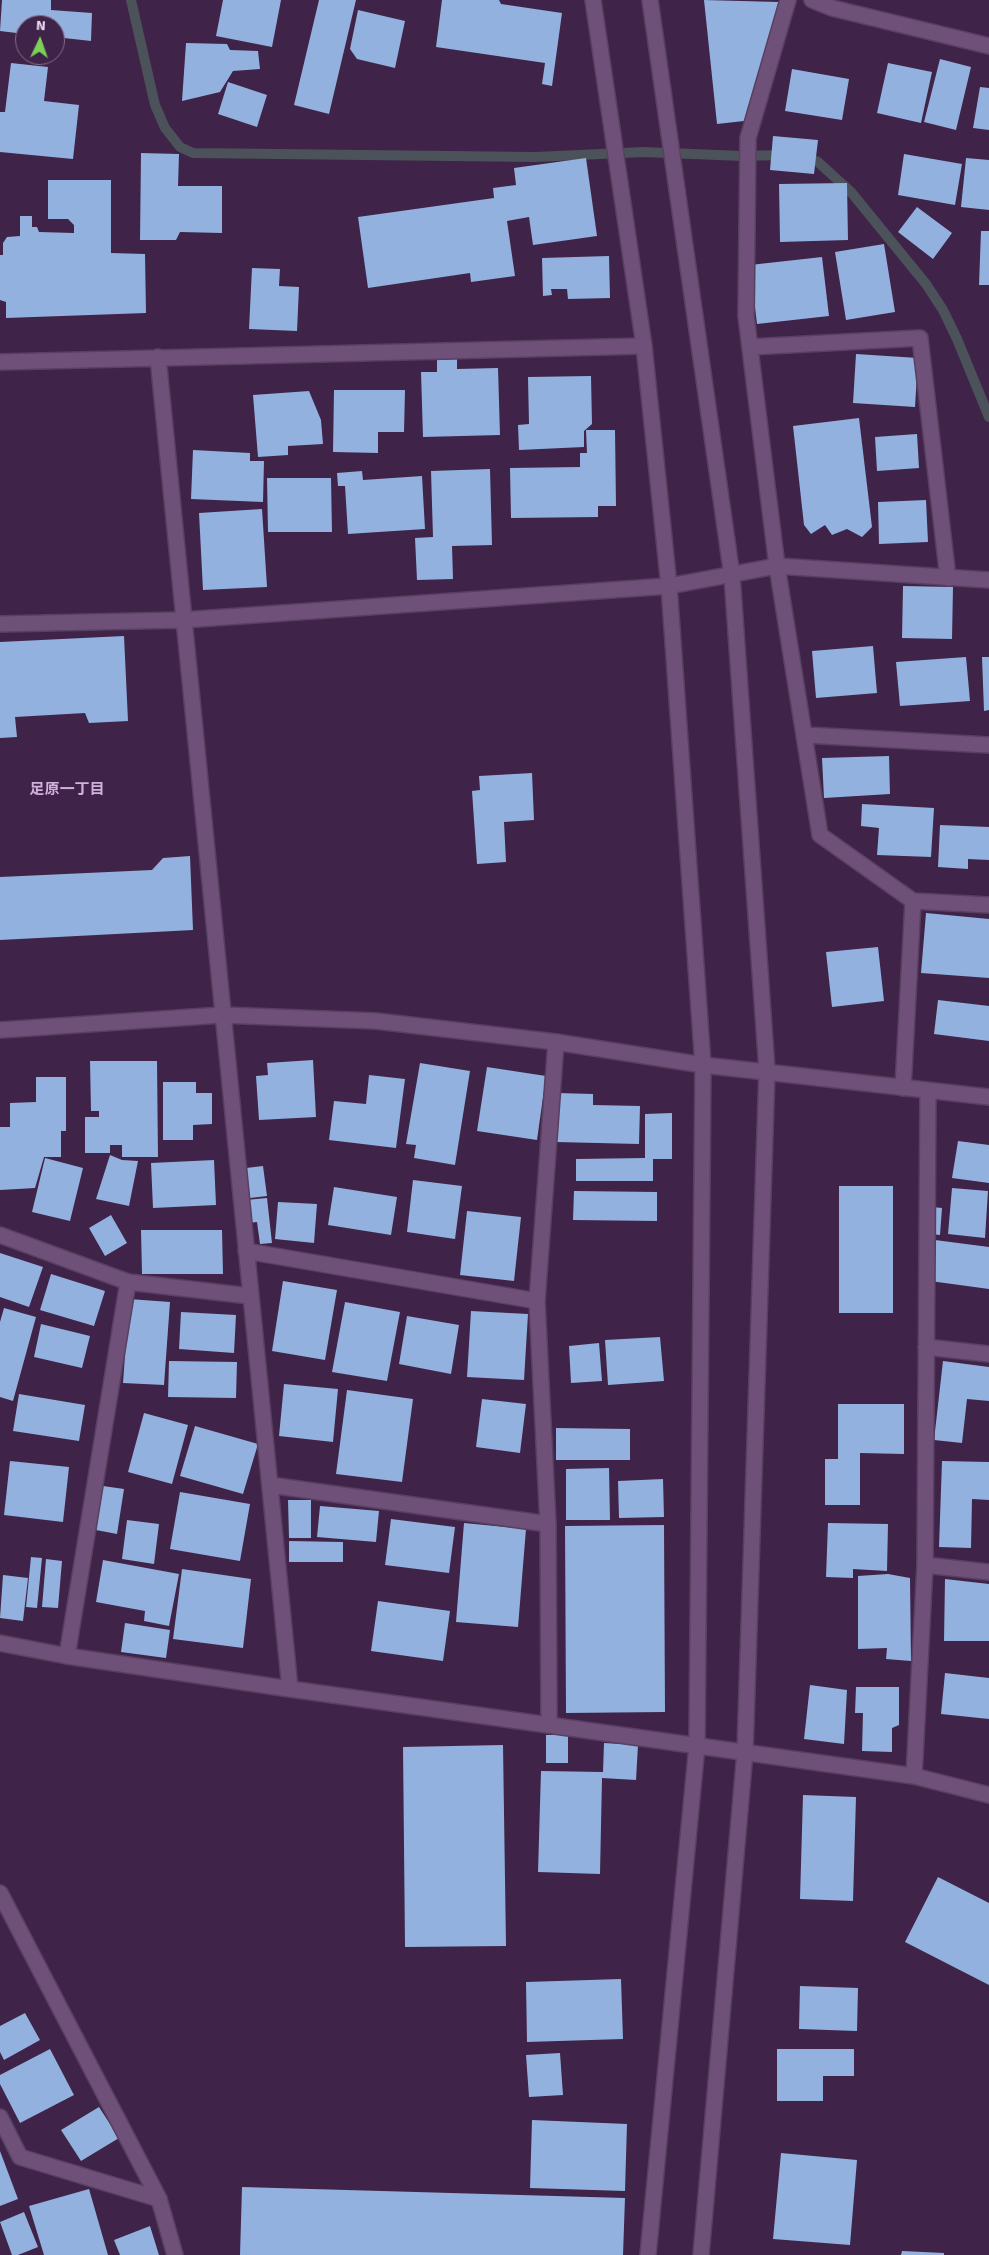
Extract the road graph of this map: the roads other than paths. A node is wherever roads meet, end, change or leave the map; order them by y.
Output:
1 (593, 0) edge
2 (650, 0) edge
3 (788, 0) edge
4 (812, 0) edge
5 (989, 46) edge
6 (644, 346) junction
7 (750, 347) junction
8 (158, 357) junction
9 (0, 362) edge
10 (777, 566) junction
11 (732, 576) junction
12 (948, 578) junction
13 (989, 580) edge
14 (668, 586) junction
15 (184, 620) junction
16 (0, 624) edge
17 (805, 735) junction
18 (989, 744) edge
19 (913, 901) junction
20 (989, 905) edge
21 (222, 1015) junction
22 (0, 1030) edge
23 (556, 1042) junction
24 (703, 1065) junction
25 (767, 1070) junction
26 (903, 1088) junction
27 (928, 1090) junction
28 (989, 1097) edge
29 (0, 1235) edge
30 (246, 1251) junction
31 (128, 1282) junction
32 (250, 1296) junction
33 (537, 1301) junction
34 (926, 1347) junction
35 (989, 1354) edge
36 (270, 1485) junction
37 (548, 1524) junction
38 (925, 1565) junction
39 (989, 1572) edge
40 (0, 1643) edge
41 (67, 1656) junction
42 (290, 1689) junction
43 (549, 1725) junction
44 (697, 1745) junction
45 (745, 1752) junction
46 (914, 1776) junction
47 (989, 1795) edge
48 (0, 1893) edge
49 (0, 2116) edge
50 (159, 2199) junction
51 (175, 2255) edge
52 (648, 2255) edge
53 (701, 2255) edge

1 - 6 street
2 - 11 street
3 - 7 street
4 - 5 street
6 - 8 street
6 - 14 street
7 - 10 street
7 - 12 street
8 - 9 street
8 - 15 street
10 - 11 street
10 - 12 street
10 - 17 street
11 - 14 street
11 - 25 street
12 - 13 street
14 - 15 street
14 - 24 street
15 - 16 street
15 - 21 street
17 - 18 street
17 - 19 street
19 - 20 street
19 - 26 street
21 - 22 street
21 - 23 street
21 - 30 street
23 - 24 street
23 - 33 street
24 - 25 street
24 - 44 street
25 - 26 street
25 - 45 street
26 - 27 street
27 - 28 street
27 - 34 street
29 - 31 street
30 - 32 street
30 - 33 street
31 - 32 street
31 - 41 street
32 - 36 street
33 - 37 street
34 - 35 street
34 - 38 street
36 - 37 street
36 - 42 street
37 - 43 street
38 - 39 street
38 - 46 street
40 - 41 street
41 - 42 street
42 - 43 street
43 - 44 street
44 - 45 street
44 - 52 street
45 - 46 street
45 - 53 street
46 - 47 street
48 - 50 street
49 - 50 street
50 - 51 street

